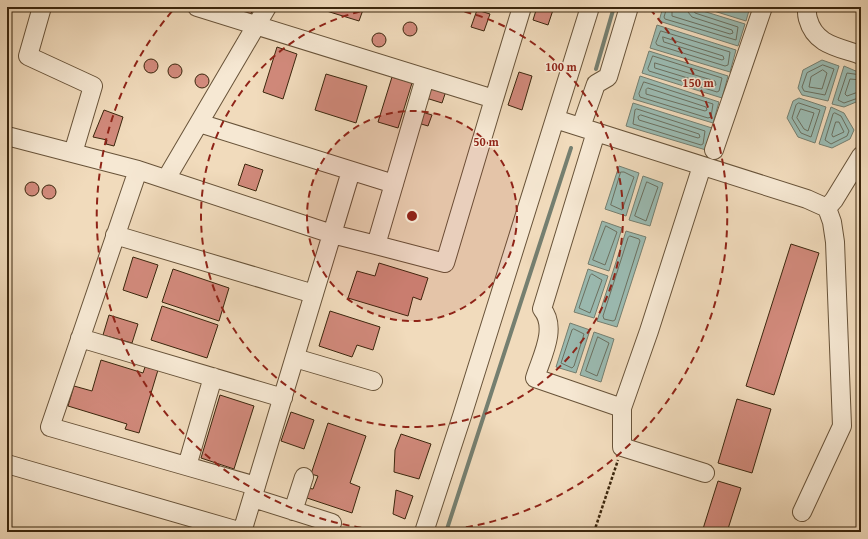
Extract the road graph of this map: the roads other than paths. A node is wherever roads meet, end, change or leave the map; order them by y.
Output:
1 (42, 7) edge
2 (197, 7) edge
3 (267, 7) edge
4 (522, 7) edge
5 (590, 7) edge
6 (629, 7) edge
7 (763, 7) edge
8 (808, 7) edge
9 (257, 26) junction
10 (861, 55) edge
11 (425, 78) junction
12 (494, 99) junction
13 (555, 119) junction
14 (199, 123) junction
15 (588, 130) junction
16 (7, 136) edge
17 (714, 150) dead end
18 (73, 153) junction
19 (861, 156) edge
20 (702, 166) junction
21 (138, 170) junction
22 (351, 171) junction
23 (166, 179) junction
24 (394, 184) junction
25 (827, 208) junction
26 (332, 234) junction
27 (115, 235) junction
28 (376, 245) junction
29 (314, 294) junction
30 (80, 338) junction
31 (295, 358) junction
32 (213, 377) junction
33 (373, 381) dead end
34 (283, 398) junction
35 (622, 408) junction
36 (7, 464) edge
37 (186, 466) junction
38 (705, 473) dead end
39 (304, 477) dead end
40 (254, 492) junction
41 (293, 511) junction
42 (802, 512) dead end
43 (332, 523) dead end
44 (242, 532) edge
45 (424, 532) edge

1 - 18 street
2 - 9 street
3 - 9 street
4 - 12 street
5 - 13 street
6 - 15 street
7 - 17 street
8 - 10 street
9 - 11 street
9 - 14 street
11 - 12 street
11 - 24 street
12 - 28 street
13 - 15 street
13 - 45 street
14 - 22 street
14 - 23 street
15 - 20 street
15 - 35 street
16 - 18 street
18 - 21 street
19 - 25 street
20 - 25 street
20 - 35 street
21 - 23 street
21 - 27 street
22 - 24 street
22 - 26 street
23 - 26 street
24 - 28 street
25 - 42 street
26 - 28 street
26 - 29 street
27 - 29 street
27 - 30 street
29 - 31 street
30 - 32 street
30 - 37 street
31 - 33 street
31 - 34 street
32 - 34 street
32 - 37 street
34 - 40 street
35 - 38 street
36 - 44 street
37 - 40 street
39 - 41 street
40 - 41 street
40 - 44 street
41 - 43 street

